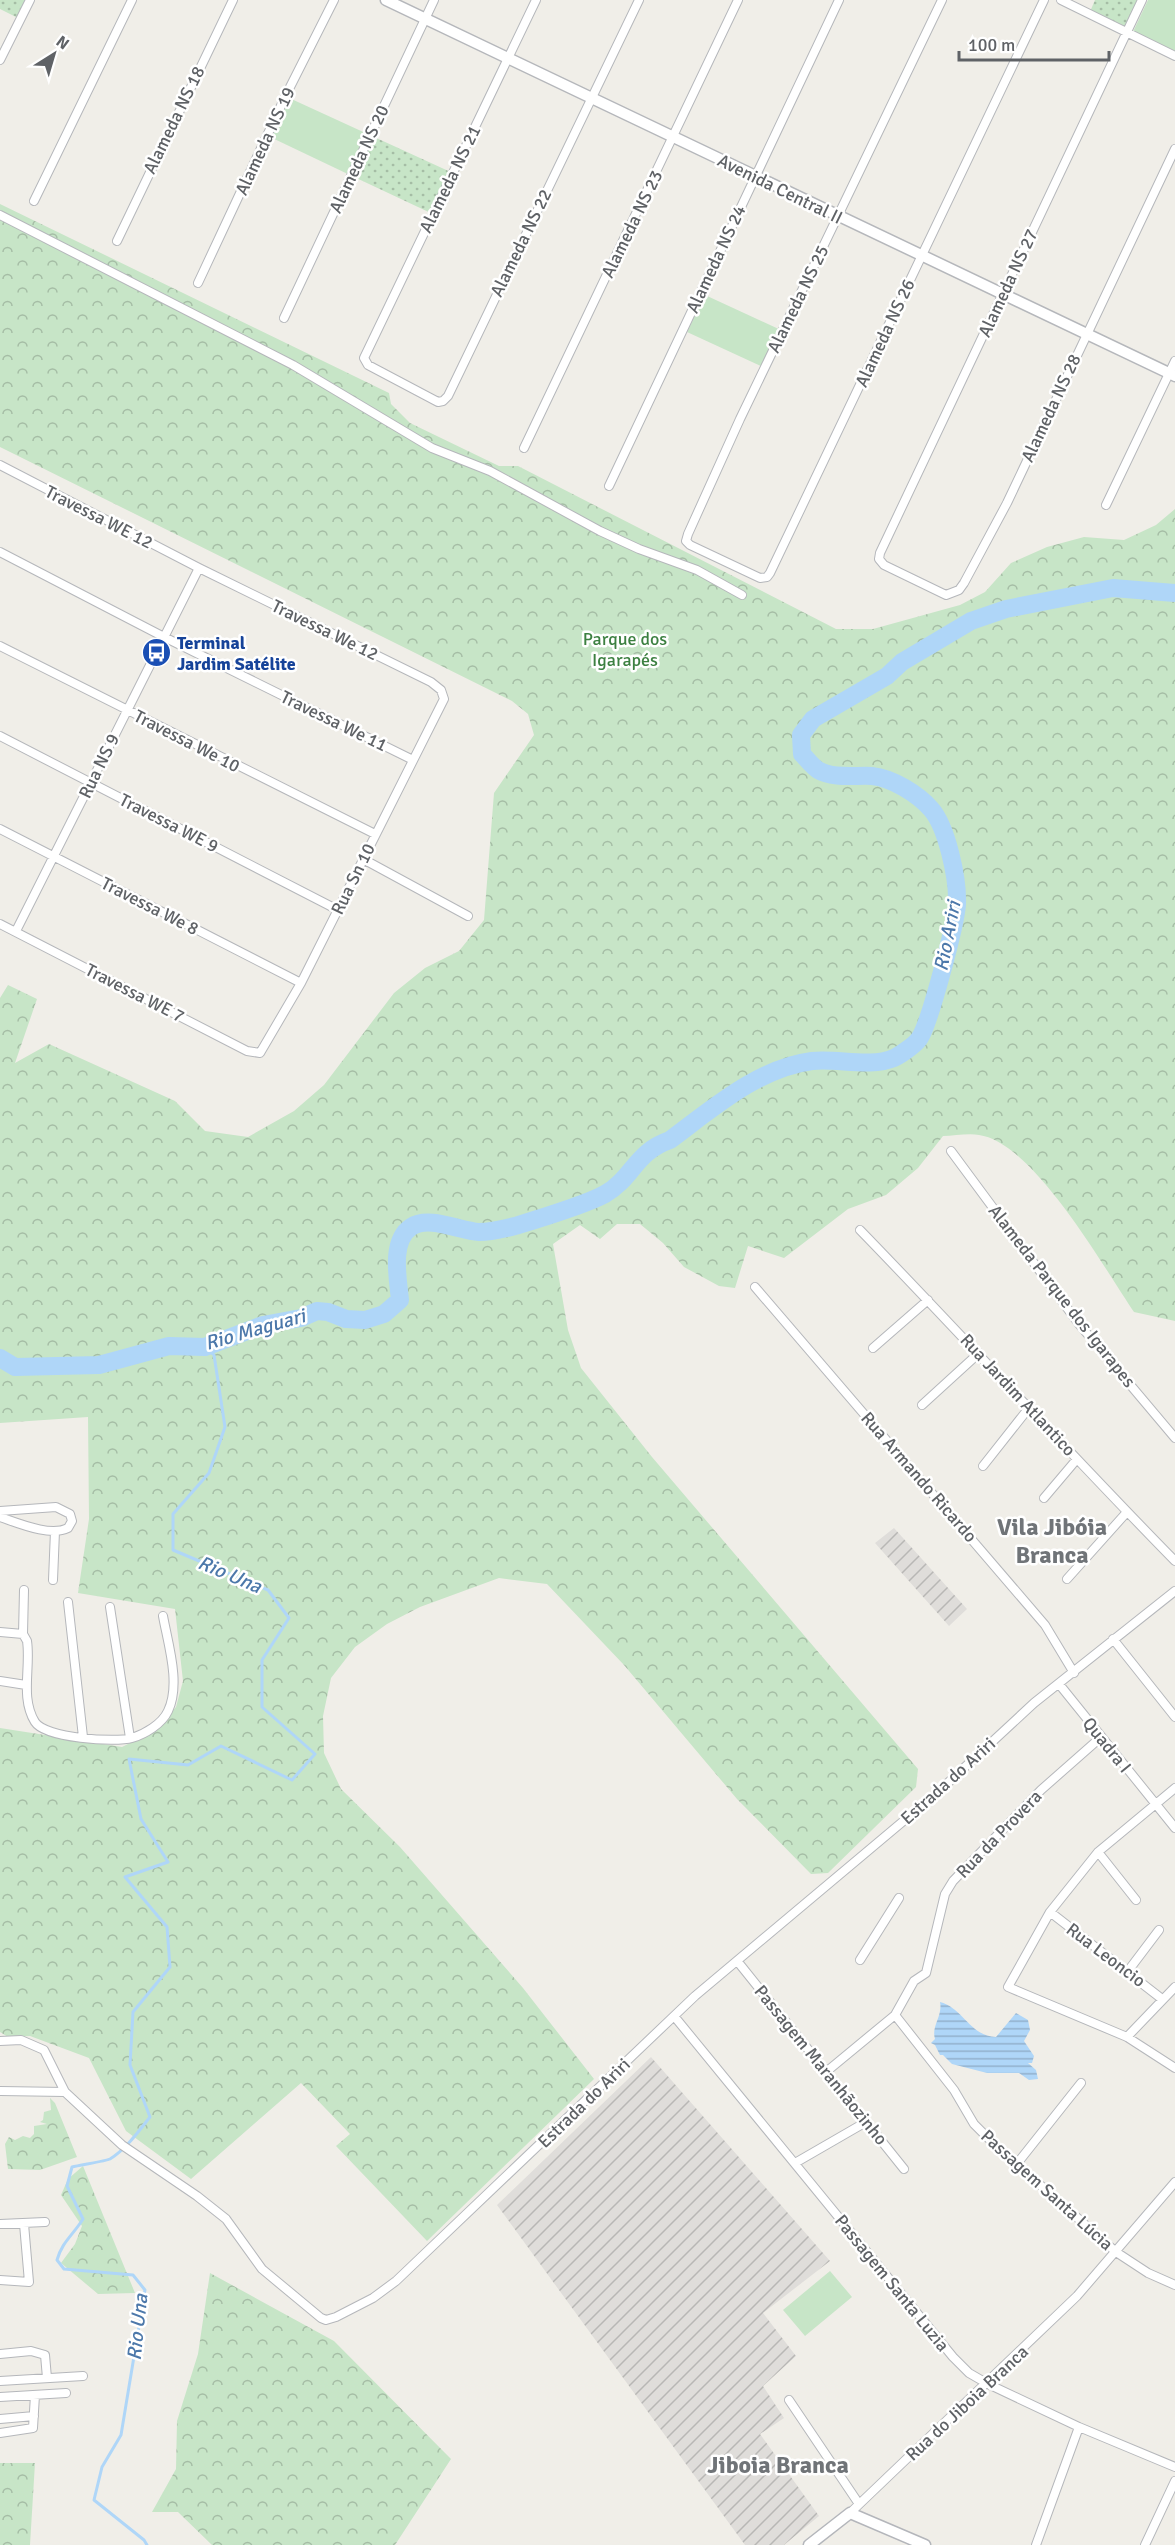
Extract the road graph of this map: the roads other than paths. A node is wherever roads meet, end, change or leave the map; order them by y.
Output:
1 (30, 0) edge
2 (132, 0) edge
3 (233, 0) edge
4 (334, 0) edge
5 (386, 0) edge
6 (434, 0) edge
7 (536, 0) edge
8 (639, 0) edge
9 (738, 0) edge
10 (839, 0) edge
11 (942, 0) edge
12 (1044, 0) edge
13 (1061, 0) edge
14 (1142, 0) edge
15 (425, 20) junction
16 (1127, 32) junction
17 (1175, 56) edge
18 (0, 60) edge
19 (508, 60) junction
20 (592, 99) junction
21 (675, 137) junction
22 (1175, 149) edge
23 (755, 177) junction
24 (34, 201) dead end
25 (0, 215) edge
26 (838, 216) junction
27 (117, 241) dead end
28 (921, 256) junction
29 (198, 283) dead end
30 (1003, 296) junction
31 (284, 318) dead end
32 (1086, 335) junction
33 (364, 358) joint
34 (1175, 361) edge
35 (1172, 375) edge
36 (524, 448) dead end
37 (0, 465) edge
38 (609, 486) dead end
39 (1106, 505) dead end
40 (688, 534) joint
41 (0, 552) edge
42 (884, 566) joint
43 (199, 568) junction
44 (742, 595) dead end
45 (164, 637) junction
46 (0, 646) edge
47 (444, 699) joint
48 (127, 711) junction
49 (0, 736) edge
50 (412, 760) junction
51 (91, 783) junction
52 (0, 829) edge
53 (375, 834) junction
54 (54, 856) junction
55 (363, 859) junction
56 (338, 910) junction
57 (468, 916) dead end
58 (0, 924) edge
59 (16, 931) junction
60 (301, 983) junction
61 (256, 1053) joint
62 (951, 1151) dead end
63 (860, 1230) dead end
64 (755, 1287) dead end
65 (928, 1300) junction
66 (873, 1348) dead end
67 (979, 1353) junction
68 (922, 1405) dead end
69 (1028, 1409) junction
70 (1175, 1438) edge
71 (1077, 1459) junction
72 (982, 1466) dead end
73 (1044, 1498) dead end
74 (0, 1511) edge
75 (1127, 1512) junction
76 (0, 1517) edge
77 (55, 1531) junction
78 (1175, 1560) edge
79 (1067, 1579) dead end
80 (53, 1580) dead end
81 (24, 1590) dead end
82 (1173, 1596) edge
83 (68, 1602) dead end
84 (110, 1607) dead end
85 (163, 1616) dead end
86 (0, 1632) edge
87 (23, 1634) junction
88 (1113, 1640) junction
89 (1074, 1673) junction
90 (0, 1681) edge
91 (1059, 1684) junction
92 (26, 1685) junction
93 (1175, 1717) edge
94 (83, 1737) junction
95 (130, 1738) junction
96 (1101, 1738) junction
97 (1175, 1788) edge
98 (1156, 1804) junction
99 (1175, 1828) edge
100 (1098, 1852) junction
101 (899, 1898) dead end
102 (1136, 1900) dead end
103 (1050, 1912) junction
104 (1159, 1930) dead end
105 (860, 1960) dead end
106 (738, 1962) junction
107 (1128, 1971) junction
108 (1175, 1987) edge
109 (1162, 1999) junction
110 (895, 2015) junction
111 (674, 2016) junction
112 (1127, 2037) junction
113 (0, 2041) edge
114 (1175, 2068) edge
115 (826, 2072) junction
116 (1081, 2083) dead end
117 (0, 2091) edge
118 (64, 2092) junction
119 (866, 2122) junction
120 (795, 2163) junction
121 (1016, 2165) junction
122 (904, 2169) dead end
123 (1175, 2182) edge
124 (45, 2222) dead end
125 (0, 2224) edge
126 (24, 2224) junction
127 (1116, 2252) junction
128 (0, 2280) edge
129 (1175, 2285) edge
130 (0, 2354) edge
131 (83, 2376) dead end
132 (47, 2378) junction
133 (0, 2381) edge
134 (988, 2384) junction
135 (66, 2393) dead end
136 (35, 2395) junction
137 (0, 2397) edge
138 (789, 2400) dead end
139 (34, 2416) junction
140 (0, 2419) edge
141 (1079, 2427) junction
142 (0, 2433) edge
143 (1175, 2467) edge
144 (1175, 2481) edge
145 (859, 2504) junction
146 (850, 2513) junction
147 (901, 2540) edge
148 (809, 2545) edge
149 (925, 2545) edge
150 (1036, 2545) edge
151 (1145, 2545) edge

1 - 18 street
2 - 24 street
3 - 27 street, Alameda NS 18
4 - 29 street, Alameda NS 19
5 - 15 street, Avenida Central II
6 - 15 street, Alameda NS 20
7 - 19 street, Alameda NS 21
8 - 20 street, Alameda NS 22
9 - 21 street, Alameda NS 23
10 - 23 street, Alameda NS 24
11 - 26 street, Alameda NS 25
12 - 28 street, Alameda NS 26
13 - 16 street
14 - 16 street, Alameda NS 27
15 - 19 street, Avenida Central II
15 - 31 street, Alameda NS 20
16 - 17 street
16 - 30 street, Alameda NS 27
19 - 20 street, Avenida Central II
19 - 33 street, Alameda NS 21
20 - 21 street, Avenida Central II
20 - 33 street, Alameda NS 22
21 - 23 street, Avenida Central II
21 - 36 street, Alameda NS 23
22 - 32 street, Alameda NS 28
23 - 26 street, Avenida Central II
23 - 38 street, Alameda NS 24
25 - 44 street
26 - 28 street, Avenida Central II
26 - 40 street, Alameda NS 25
28 - 30 street, Avenida Central II
28 - 40 street, Alameda NS 26
30 - 32 street, Avenida Central II
30 - 42 street, Alameda NS 27
32 - 35 street, Avenida Central II
32 - 42 street, Alameda NS 28
34 - 35 street
35 - 39 street
37 - 43 street, Travessa WE 12
41 - 45 street, Travessa We 11
43 - 45 street, Rua NS 9
43 - 47 street, Travessa We 12
45 - 48 street, Rua NS 9
45 - 50 street, Travessa We 11
46 - 48 street, Travessa We 10
47 - 50 street, Rua Sn 10
48 - 51 street, Rua NS 9
48 - 53 street, Travessa We 10
49 - 51 street, Travessa WE 9
50 - 53 street, Rua Sn 10
51 - 54 street, Rua NS 9
51 - 56 street, Travessa WE 9
52 - 54 street, Travessa We 8
53 - 55 street, Rua Sn 10
54 - 59 street, Rua NS 9
54 - 60 street, Travessa We 8
55 - 56 street, Rua Sn 10
55 - 57 street
56 - 60 street, Rua Sn 10
58 - 59 street
59 - 61 street, Travessa WE 7
60 - 61 street, Rua Sn 10
62 - 70 street, Alameda Parque dos Igarapes
63 - 65 street, Rua Jardim Atlantico
64 - 89 street, Rua Armando Ricardo
65 - 66 street
65 - 67 street, Rua Jardim Atlantico
67 - 68 street
67 - 69 street, Rua Jardim Atlantico
69 - 71 street, Rua Jardim Atlantico
69 - 72 street
71 - 73 street
71 - 75 street, Rua Jardim Atlantico
74 - 77 street
75 - 78 street, Rua Jardim Atlantico
75 - 79 street
76 - 77 street
77 - 80 street
81 - 87 street
82 - 88 street, Estrada do Ariri
83 - 94 street
84 - 95 street
85 - 95 street
86 - 87 street
87 - 92 street
88 - 89 street, Estrada do Ariri
88 - 93 street
89 - 91 street, Estrada do Ariri
90 - 92 street
91 - 96 street, Quadra I
91 - 106 street, Estrada do Ariri
92 - 94 street
94 - 95 street
96 - 98 street, Quadra I
96 - 110 street, Rua da Provera
97 - 98 street
98 - 99 street, Quadra I
98 - 100 street
100 - 102 street
100 - 103 street
101 - 105 street
103 - 107 street, Rua Leoncio
103 - 112 street
104 - 107 street
106 - 111 street, Estrada do Ariri
106 - 115 street, Passagem Maranhãozinho
107 - 109 street, Rua Leoncio
108 - 109 street
109 - 112 street
110 - 115 street
110 - 121 street, Passagem Santa Lúcia
111 - 118 street, Estrada do Ariri
111 - 120 street, Passagem Santa Luzia
112 - 114 street
113 - 118 street, Estrada do Ariri
115 - 119 street, Passagem Maranhãozinho
116 - 121 street
117 - 118 street
119 - 120 street
119 - 122 street, Passagem Maranhãozinho
120 - 134 street, Passagem Santa Luzia
121 - 127 street, Passagem Santa Lúcia
123 - 127 street, Rua do Jiboia Branca
124 - 126 street
125 - 126 street
126 - 128 street
127 - 129 street, Passagem Santa Lúcia
127 - 134 street, Rua do Jiboia Branca
130 - 132 street
131 - 132 street
132 - 133 street
134 - 141 street, Passagem Santa Luzia
134 - 145 street, Rua do Jiboia Branca
135 - 136 street
136 - 137 street
136 - 139 street
138 - 145 street
139 - 140 street
139 - 142 street
141 - 143 street, Passagem Santa Luzia
141 - 150 street
144 - 151 street
145 - 146 street, Rua do Jiboia Branca
146 - 147 street
146 - 148 street, Rua do Jiboia Branca
147 - 149 street

